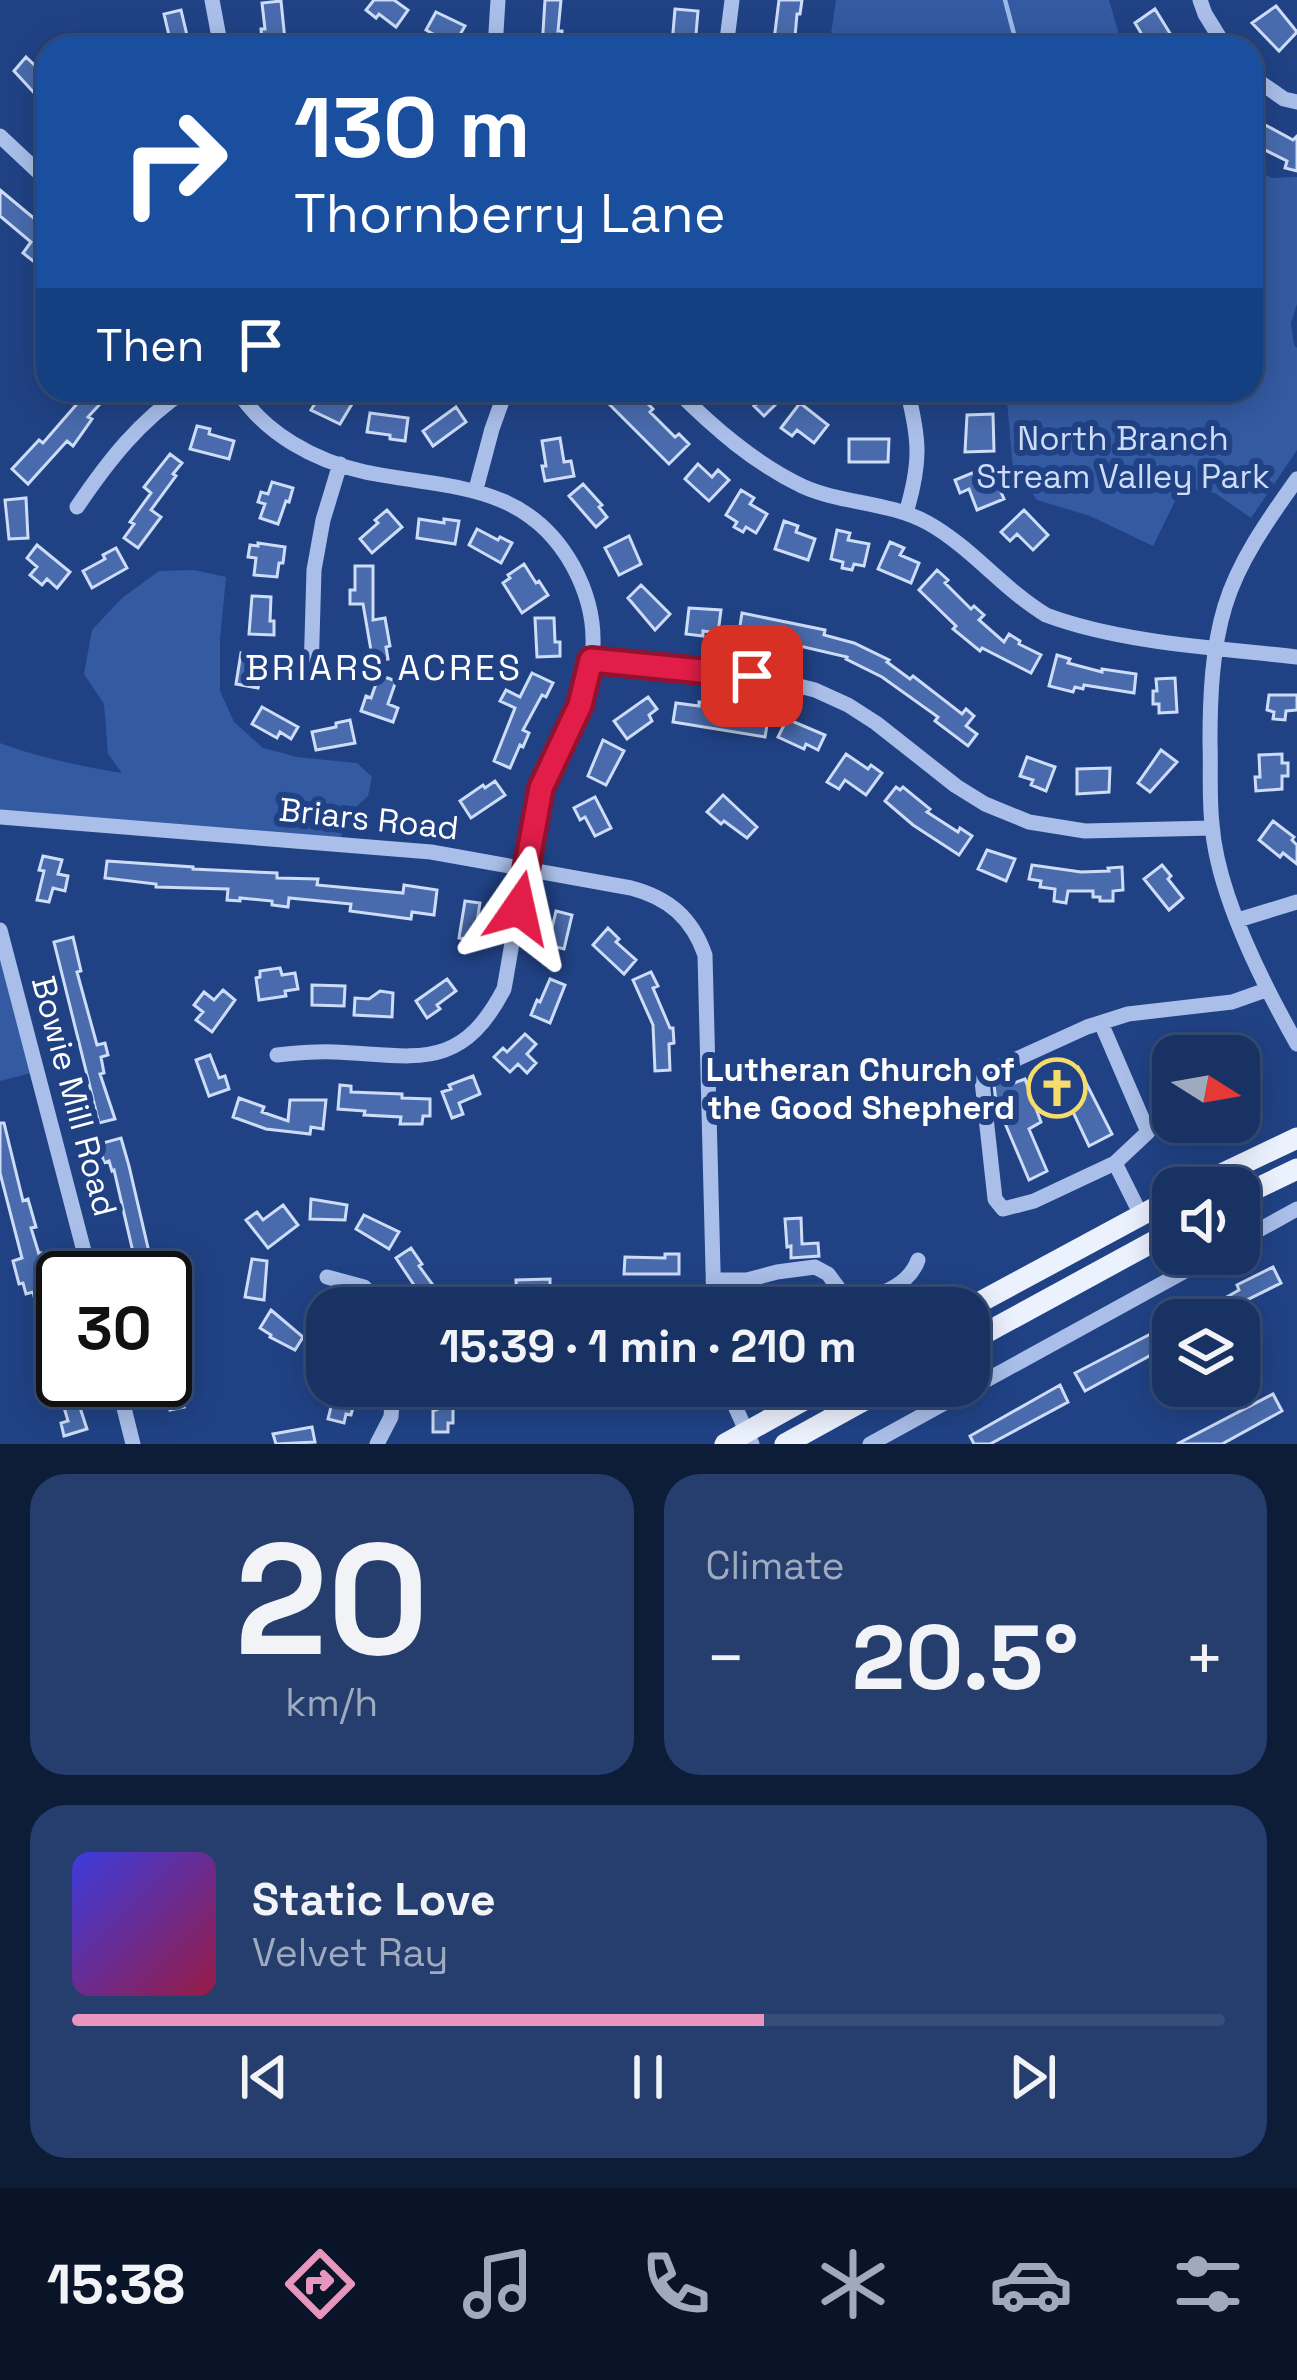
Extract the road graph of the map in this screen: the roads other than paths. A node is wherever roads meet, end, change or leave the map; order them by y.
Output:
1 (212, 0) edge
2 (498, 0) edge
3 (732, 0) edge
4 (1199, 0) edge
5 (219, 36) edge
6 (496, 36) edge
7 (728, 36) edge
8 (1218, 36) edge
9 (1263, 84) edge
10 (1297, 102) edge
11 (0, 136) edge
12 (36, 170) edge
13 (171, 402) edge
14 (247, 402) edge
15 (501, 402) edge
16 (688, 402) edge
17 (909, 402) edge
18 (340, 464) junction
19 (1297, 479) edge
20 (476, 489) junction
21 (77, 506) dead end
22 (906, 513) junction
23 (1215, 647) junction
24 (1297, 657) edge
25 (591, 660) junction
26 (311, 674) dead end
27 (0, 817) edge
28 (1212, 827) junction
29 (526, 868) junction
30 (1297, 902) edge
31 (1238, 920) junction
32 (0, 930) edge
33 (1266, 990) junction
34 (1101, 1023) junction
35 (1297, 1044) edge
36 (277, 1055) dead end
37 (1297, 1138) edge
38 (1115, 1163) junction
39 (1236, 1167) edge
40 (1297, 1169) edge
41 (1260, 1187) edge
42 (1152, 1209) edge
43 (1297, 1209) edge
44 (1141, 1215) junction
45 (1260, 1229) edge
46 (1152, 1242) edge
47 (84, 1251) edge
48 (919, 1260) dead end
49 (1178, 1275) edge
50 (326, 1277) dead end
51 (713, 1280) junction
52 (364, 1287) edge
53 (713, 1287) edge
54 (990, 1296) edge
55 (990, 1331) edge
56 (123, 1407) edge
57 (392, 1407) edge
58 (735, 1407) edge
59 (797, 1407) edge
60 (852, 1407) edge
61 (749, 1438) edge
62 (133, 1444) edge
63 (376, 1444) edge
64 (724, 1444) edge
65 (785, 1444) edge
66 (870, 1444) edge

1 - 5 street
2 - 6 street
3 - 7 street
4 - 8 street
9 - 10 street
11 - 12 street
13 - 21 street
14 - 18 street
15 - 20 street
16 - 22 street
17 - 22 street
18 - 20 street
18 - 26 street
19 - 23 street
20 - 25 street
22 - 23 street
23 - 24 street
23 - 28 street
25 - 28 street
25 - 29 street
27 - 29 street, Briars Road
28 - 31 street
29 - 36 street
29 - 51 street, Briars Road
30 - 31 street
31 - 33 street
32 - 47 street, Bowie Mill Road
33 - 34 street
33 - 35 street
34 - 38 street
34 - 38 street
37 - 39 main road
38 - 44 street
40 - 41 main road
42 - 44 main road
43 - 45 street
44 - 54 main road
46 - 55 main road
48 - 51 street
49 - 66 street
50 - 52 street
51 - 53 street, Briars Road
56 - 62 street
57 - 63 street
58 - 61 street
59 - 61 main road
60 - 65 main road
61 - 64 main road

